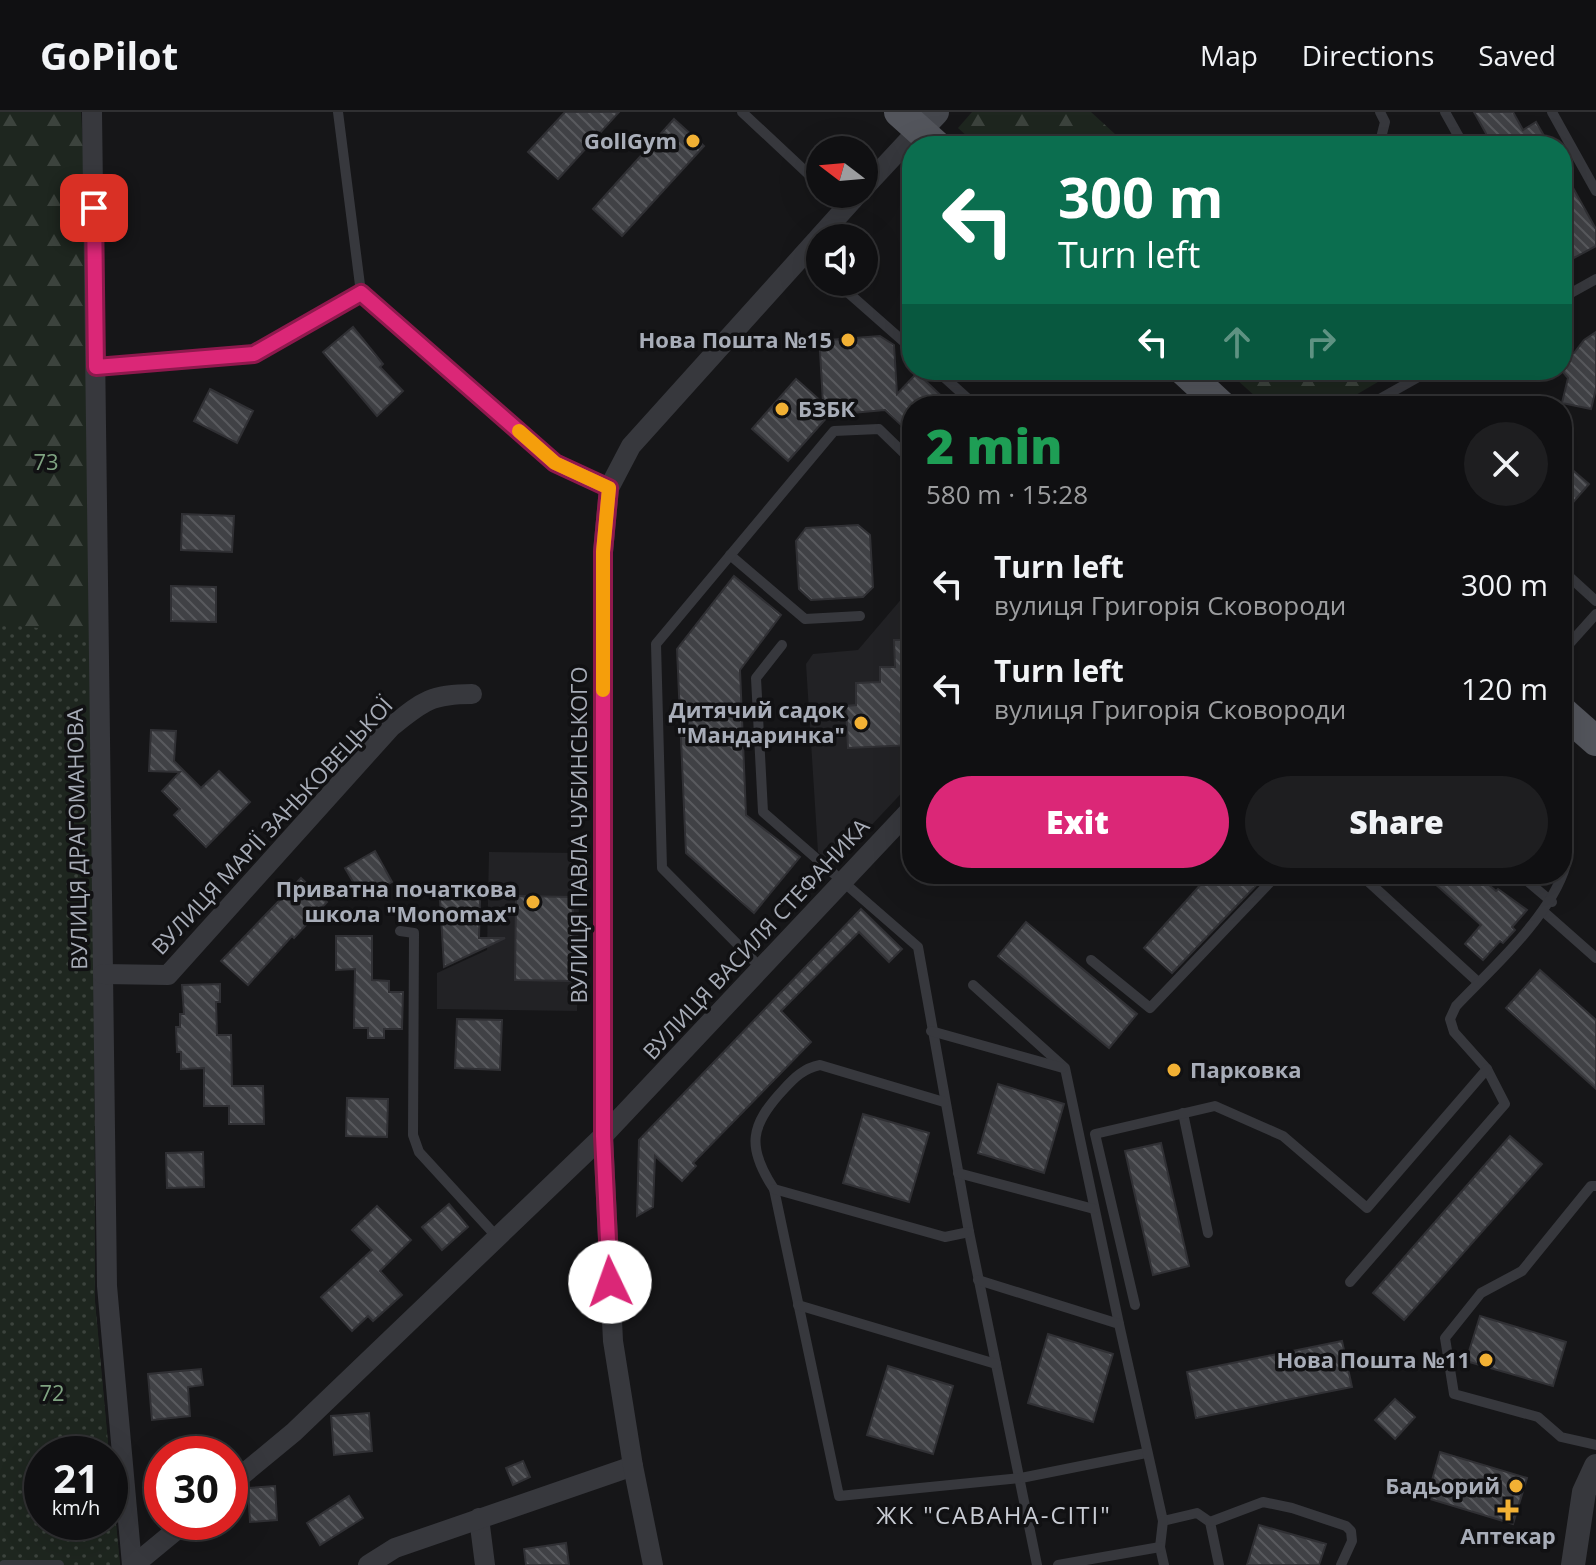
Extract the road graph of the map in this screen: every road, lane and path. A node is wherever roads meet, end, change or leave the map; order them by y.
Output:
1 (92, 112) edge
2 (338, 112) edge
3 (742, 112) edge
4 (1380, 112) edge
5 (1445, 112) edge
6 (1552, 112) edge
7 (1382, 136) edge
8 (1458, 136) edge
9 (1565, 136) edge
10 (902, 147) edge
11 (1572, 148) edge
12 (806, 172) edge
13 (878, 173) edge
14 (1596, 191) edge
15 (845, 208) edge
16 (803, 253) junction
17 (806, 255) edge
18 (1596, 279) edge
19 (1572, 291) edge
20 (361, 293) junction
21 (852, 296) edge
22 (902, 340) edge
23 (96, 367) junction
24 (947, 380) edge
25 (1194, 380) edge
26 (1416, 380) edge
27 (965, 396) edge
28 (1211, 396) edge
29 (1392, 396) edge
30 (902, 451) edge
31 (609, 488) junction
32 (730, 555) junction
33 (1572, 579) edge
34 (1596, 601) edge
35 (1596, 614) edge
36 (860, 616) dead end
37 (1572, 641) edge
38 (782, 645) dead end
39 (472, 694) dead end
40 (1572, 720) edge
41 (1596, 741) edge
42 (902, 819) edge
43 (843, 882) junction
44 (1268, 884) edge
45 (1371, 884) edge
46 (1531, 884) edge
47 (1560, 884) edge
48 (1552, 902) junction
49 (1544, 912) junction
50 (400, 931) dead end
51 (1596, 958) edge
52 (1091, 960) dead end
53 (762, 968) junction
54 (103, 974) junction
55 (1478, 982) junction
56 (973, 985) dead end
57 (931, 1031) junction
58 (1065, 1068) junction
59 (1487, 1069) junction
60 (944, 1102) junction
61 (1183, 1113) junction
62 (603, 1136) junction
63 (958, 1173) junction
64 (1596, 1186) edge
65 (774, 1189) junction
66 (1094, 1209) junction
67 (969, 1232) junction
68 (1208, 1233) dead end
69 (497, 1237) junction
70 (978, 1280) junction
71 (1350, 1282) dead end
72 (798, 1305) junction
73 (1135, 1305) dead end
74 (1119, 1324) junction
75 (996, 1364) junction
76 (1596, 1445) edge
77 (1146, 1453) junction
78 (633, 1466) junction
79 (1596, 1466) edge
80 (248, 1470) edge
81 (1021, 1478) junction
82 (479, 1518) junction
83 (1163, 1521) junction
84 (1210, 1522) junction
85 (164, 1540) edge
86 (1160, 1547) junction
87 (4, 1565) edge
88 (59, 1565) edge
89 (133, 1565) edge
90 (368, 1565) edge
91 (485, 1565) edge
92 (653, 1565) edge
93 (1037, 1565) edge
94 (1058, 1565) edge
95 (1164, 1565) edge
96 (1219, 1565) edge
97 (1341, 1565) edge
98 (1573, 1565) edge

1 - 23 street, ВУЛИЦЯ ДРАГОМАНОВА
2 - 20 lane
3 - 12 lane
4 - 7 lane
5 - 8 lane
6 - 9 lane
10 - 13 street
11 - 14 lane
15 - 16 street, ВУЛИЦЯ ПАВЛА ЧУБИНСЬКОГО
16 - 17 lane
16 - 31 street, ВУЛИЦЯ ПАВЛА ЧУБИНСЬКОГО
18 - 19 lane
20 - 23 lane
20 - 31 lane
21 - 22 lane
23 - 54 street, ВУЛИЦЯ ДРАГОМАНОВА
24 - 27 lane
25 - 28 main road
26 - 29 lane
30 - 32 lane
31 - 62 street, ВУЛИЦЯ ПАВЛА ЧУБИНСЬКОГО
32 - 36 lane
32 - 53 lane
33 - 34 lane
35 - 37 lane
38 - 43 lane
39 - 54 street, ВУЛИЦЯ МАРІЇ ЗАНЬКОВЕЦЬКОЇ
40 - 41 main road
42 - 43 street, ВУЛИЦЯ ВАСИЛЯ СТЕФАНИКА
43 - 53 street, ВУЛИЦЯ ВАСИЛЯ СТЕФАНИКА
43 - 57 lane
44 - 52 lane
45 - 55 lane
46 - 48 lane
47 - 48 lane
48 - 49 lane
49 - 51 lane
49 - 55 lane
50 - 69 lane
53 - 62 street, ВУЛИЦЯ ВАСИЛЯ СТЕФАНИКА
54 - 89 street, ВУЛИЦЯ ДРАГОМАНОВА
55 - 59 lane
56 - 58 lane
57 - 58 lane
57 - 60 lane
58 - 66 lane
59 - 61 lane
59 - 71 lane
60 - 63 lane
60 - 65 lane
61 - 68 lane
61 - 73 lane
62 - 69 street, ВУЛИЦЯ ВАСИЛЯ СТЕФАНИКА
62 - 78 street, ВУЛИЦЯ ПАВЛА ЧУБИНСЬКОГО
63 - 66 lane
63 - 67 lane
64 - 76 lane
65 - 67 lane
65 - 72 lane
66 - 74 lane
67 - 70 lane
69 - 80 street, ВУЛИЦЯ ВАСИЛЯ СТЕФАНИКА
70 - 74 lane
70 - 75 lane
72 - 75 lane
72 - 81 lane
74 - 77 lane
75 - 81 lane
77 - 81 lane
77 - 83 lane
78 - 82 street
78 - 92 street, ВУЛИЦЯ ПАВЛА ЧУБИНСЬКОГО
79 - 98 street
81 - 93 lane
82 - 90 street
82 - 91 street
83 - 84 lane
83 - 86 lane
84 - 96 lane
84 - 97 lane
85 - 89 street
86 - 94 lane
86 - 95 lane
87 - 88 lane

